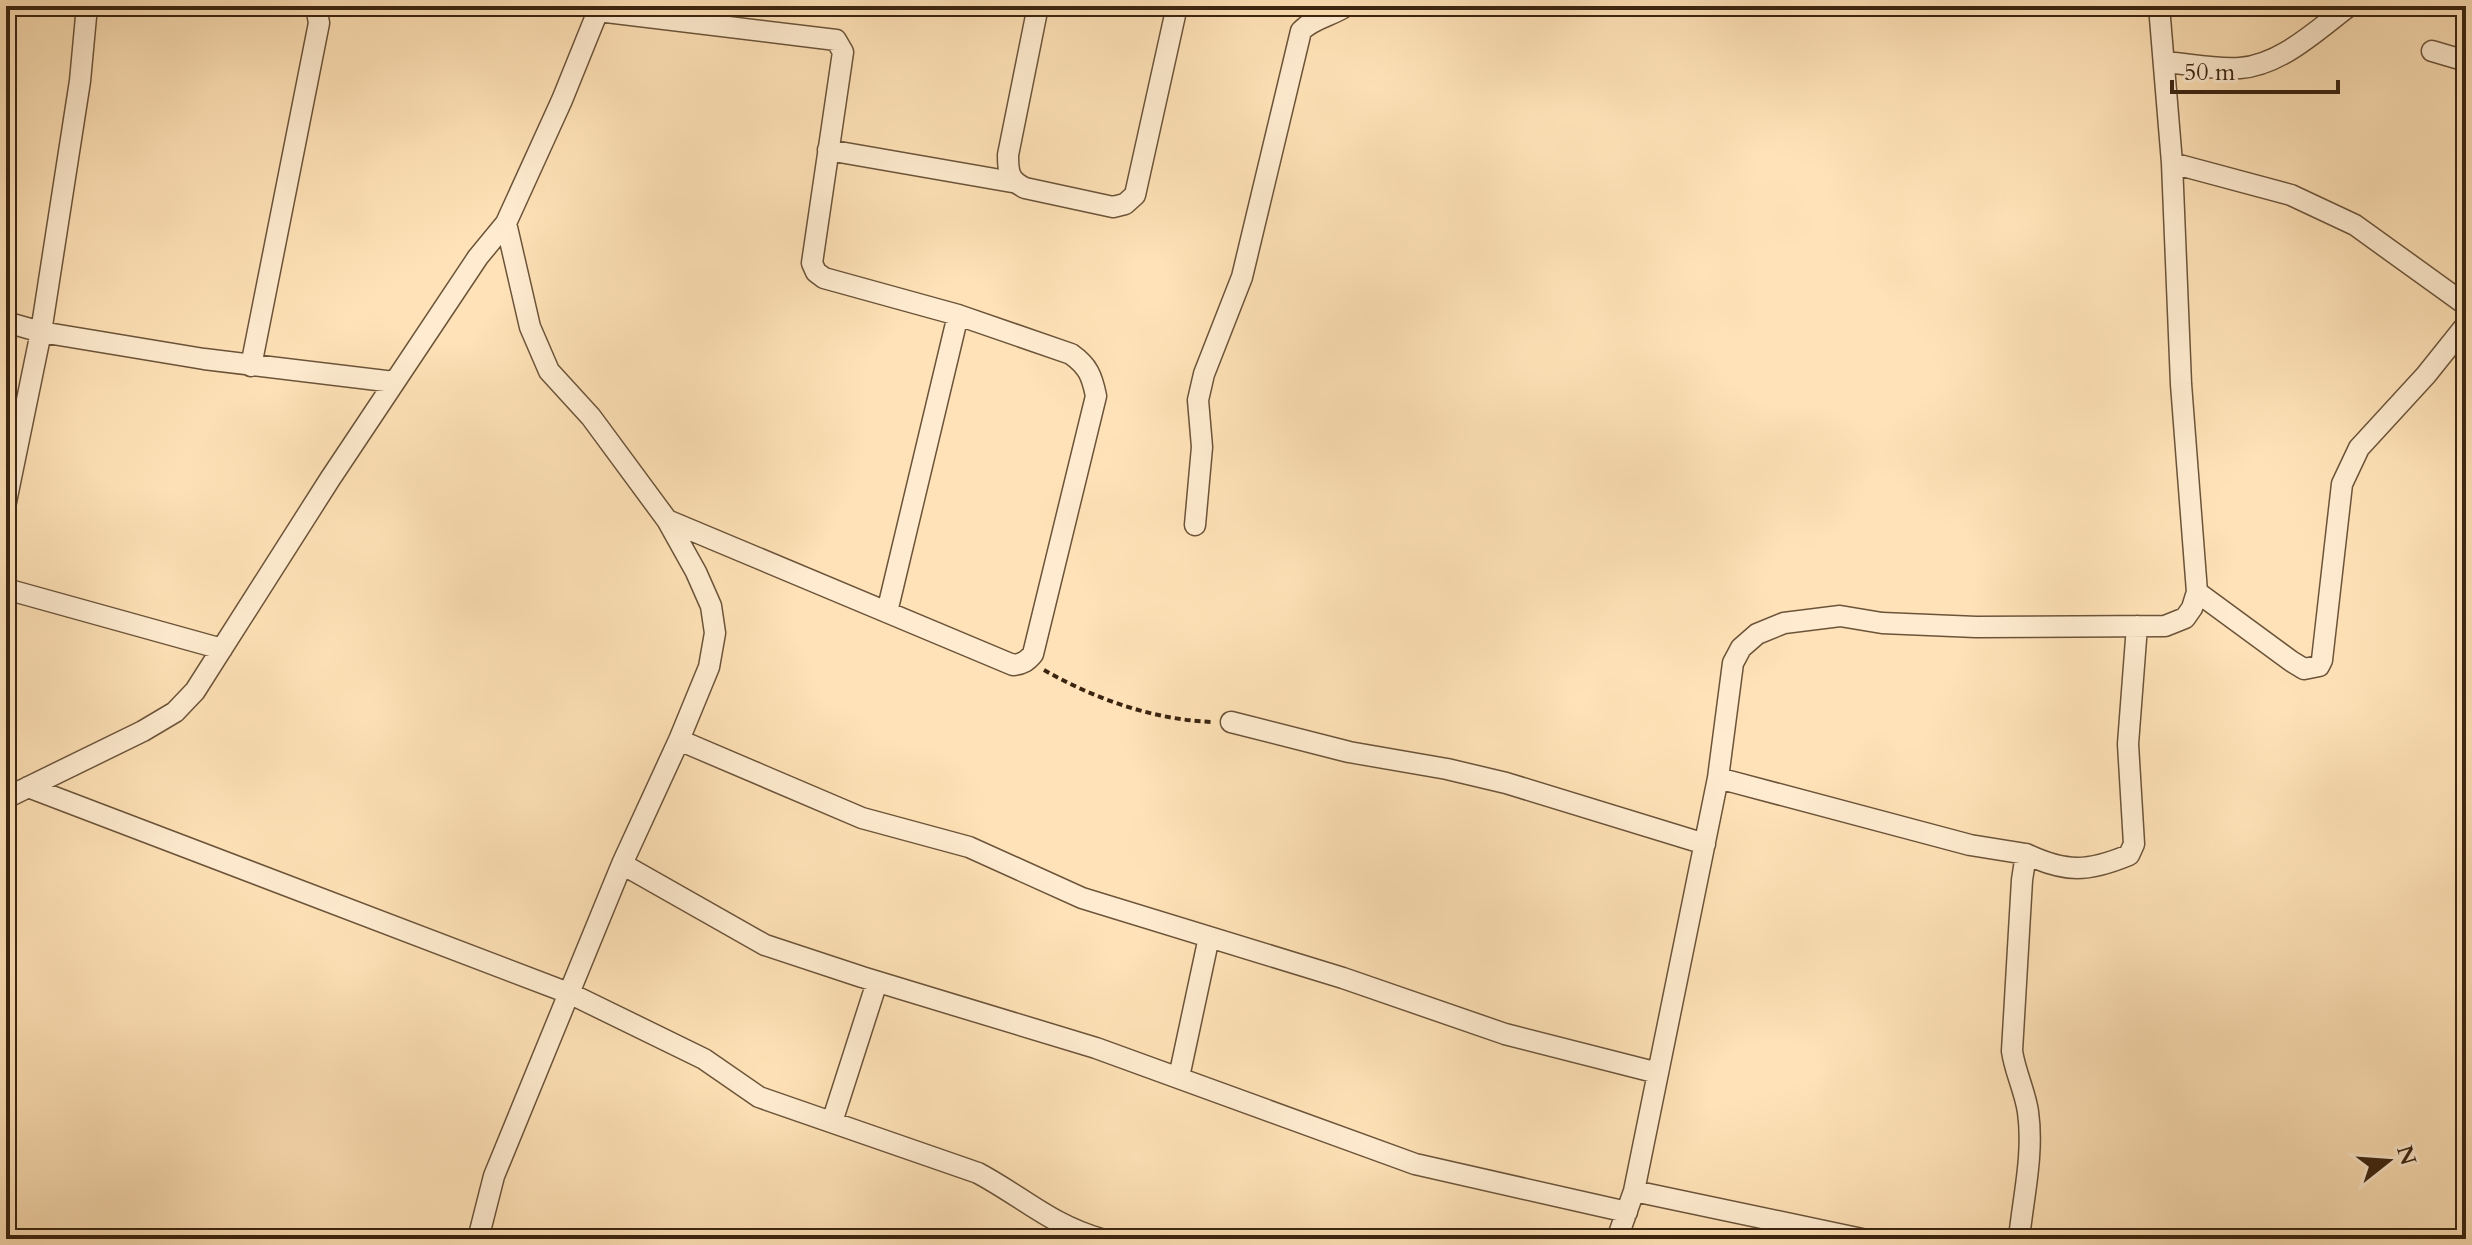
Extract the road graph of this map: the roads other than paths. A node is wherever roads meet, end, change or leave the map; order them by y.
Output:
1 (87, 6) edge
2 (316, 6) edge
3 (1038, 6) edge
4 (1177, 6) edge
5 (1346, 6) edge
6 (2159, 6) edge
7 (2349, 6) edge
8 (599, 8) edge
9 (2432, 51) dead end
10 (2466, 61) edge
11 (2165, 62) junction
12 (828, 150) junction
13 (2172, 163) junction
14 (1012, 182) junction
15 (506, 223) junction
16 (2466, 305) edge
17 (958, 315) junction
18 (6, 322) edge
19 (2466, 325) edge
20 (41, 332) junction
21 (251, 366) junction
22 (394, 382) junction
23 (6, 502) edge
24 (667, 520) junction
25 (1195, 525) dead end
26 (6, 589) edge
27 (2197, 592) junction
28 (887, 612) junction
29 (2137, 626) junction
30 (222, 649) junction
31 (1231, 722) road end
32 (679, 740) junction
33 (1718, 778) junction
34 (28, 787) junction
35 (6, 798) edge
36 (1705, 844) junction
37 (2026, 854) junction
38 (622, 864) junction
39 (1209, 937) junction
40 (877, 982) junction
41 (571, 994) junction
42 (1658, 1073) junction
43 (1179, 1077) junction
44 (832, 1122) junction
45 (1634, 1191) junction
46 (1627, 1212) junction
47 (478, 1239) edge
48 (1101, 1239) edge
49 (1617, 1239) edge
50 (1862, 1239) edge
51 (2019, 1239) edge

1 - 20 street
2 - 21 street
3 - 14 street
4 - 14 street
5 - 25 street
6 - 11 street
7 - 11 street
8 - 12 street
8 - 15 street
9 - 10 street
11 - 13 street
12 - 14 street
12 - 17 street
13 - 16 street
13 - 27 street
15 - 22 street
15 - 24 street
17 - 28 street
17 - 28 street
18 - 20 street
19 - 27 street
20 - 21 street
20 - 23 street
21 - 22 street
22 - 30 street
24 - 28 street
24 - 32 street
26 - 30 street
27 - 29 street
29 - 33 street
29 - 37 street
30 - 34 street
31 - 36 street
32 - 38 street
32 - 39 street
33 - 36 street
33 - 37 street
34 - 35 street
34 - 41 street
36 - 42 street
37 - 51 street
38 - 40 street
38 - 41 street
39 - 42 street
39 - 43 street
40 - 43 street
40 - 44 street
41 - 44 street
41 - 47 street
42 - 45 street
43 - 46 street
44 - 48 street
45 - 46 street
45 - 50 street
46 - 49 street

